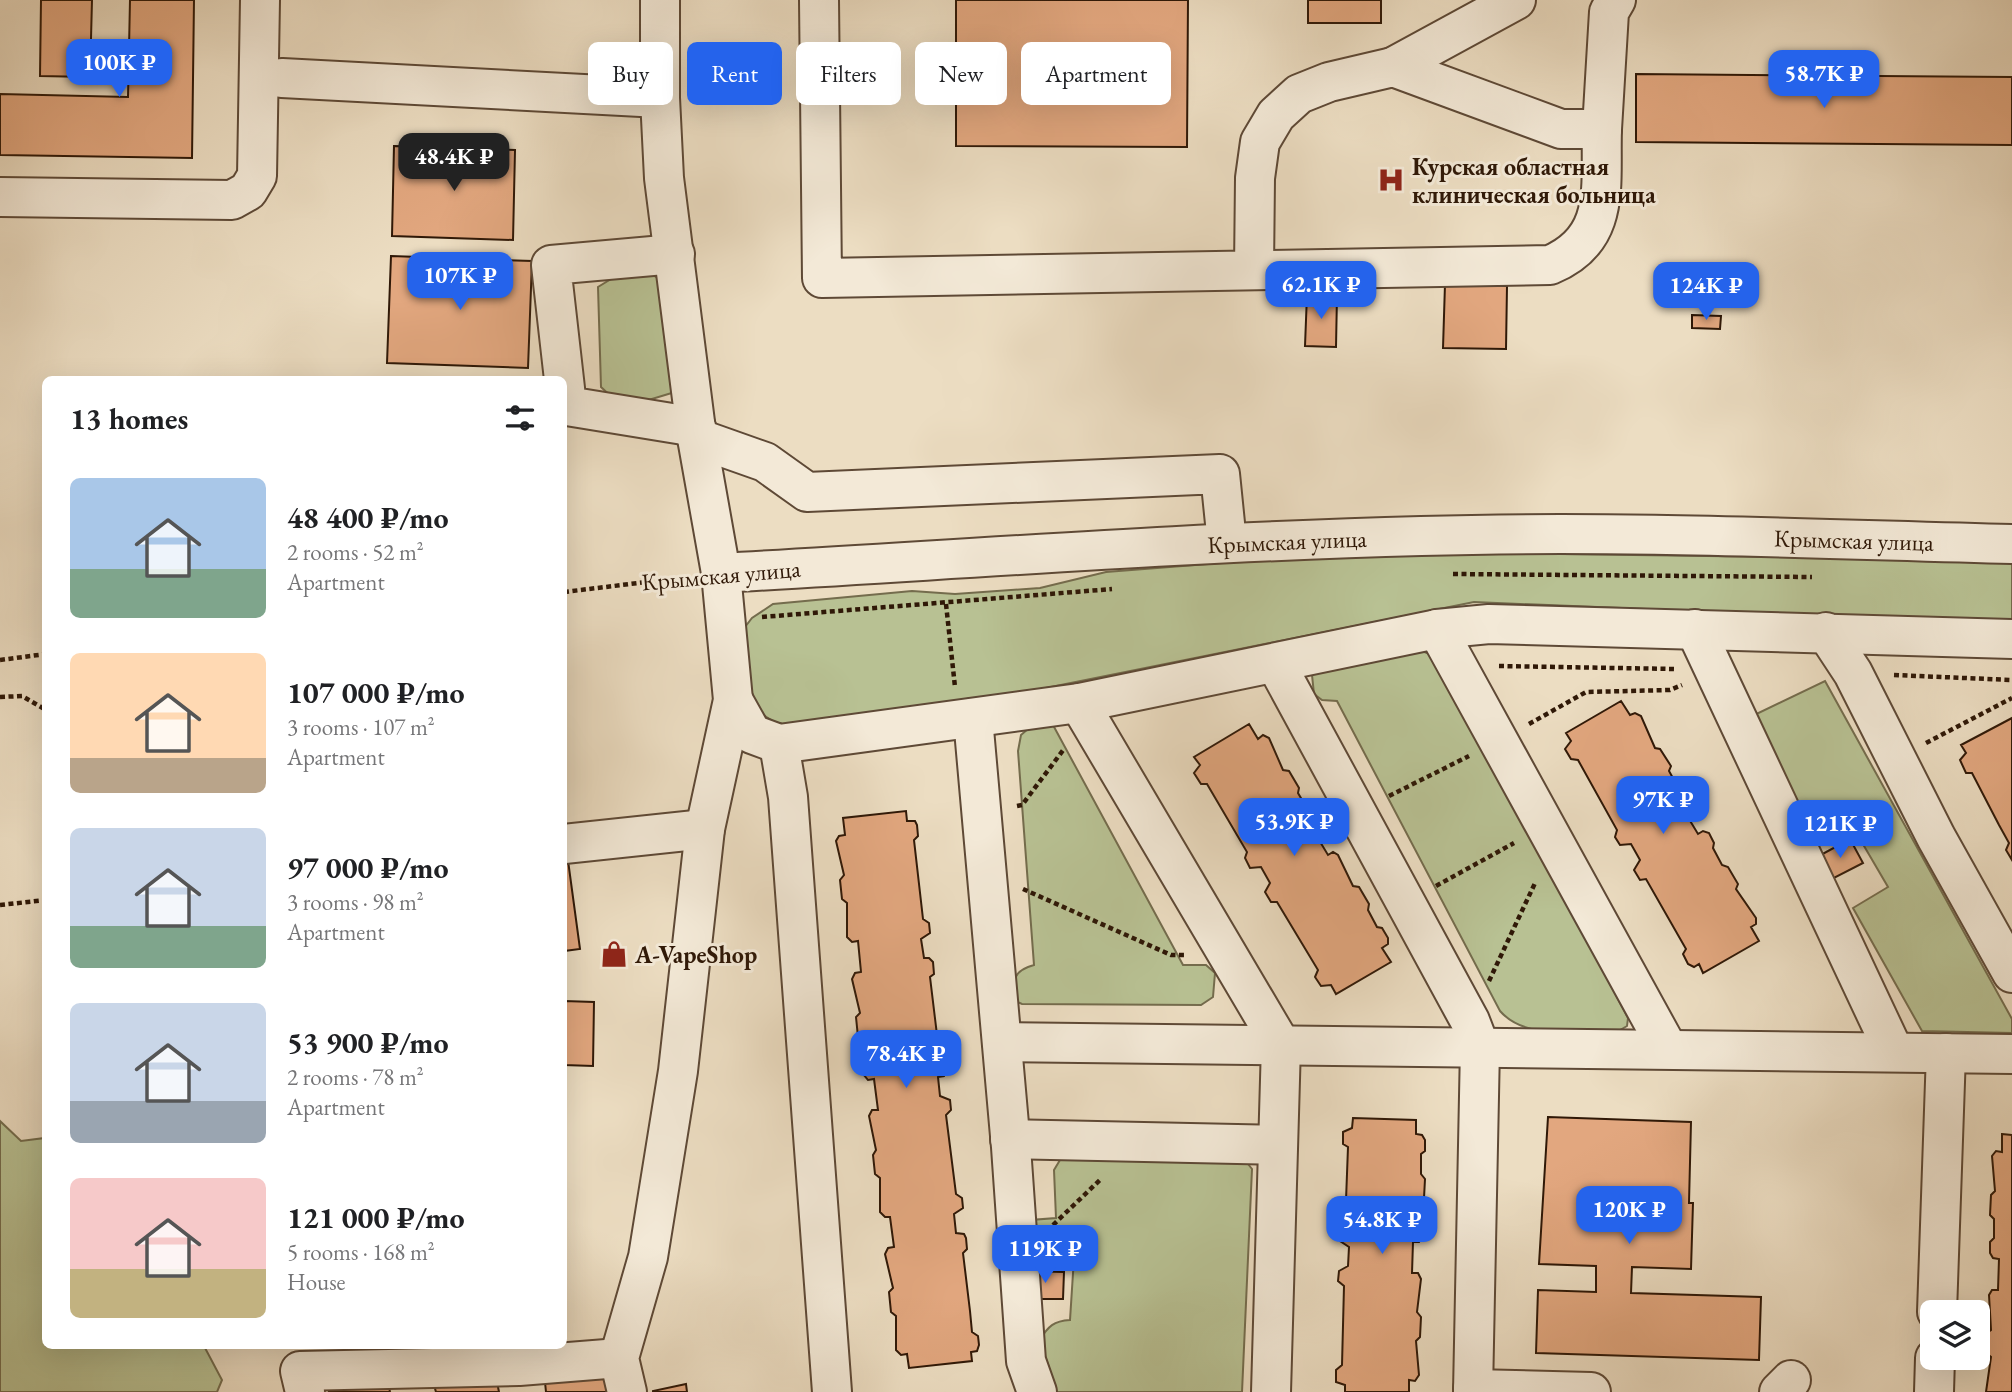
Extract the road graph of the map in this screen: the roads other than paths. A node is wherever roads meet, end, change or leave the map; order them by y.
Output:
1 (260, 0) edge
2 (660, 0) edge
3 (820, 0) edge
4 (1516, 0) edge
5 (1616, 0) edge
6 (660, 42) edge
7 (1392, 67) junction
8 (282, 78) dead end
9 (588, 94) edge
10 (660, 105) edge
11 (1602, 129) junction
12 (0, 197) edge
13 (675, 254) junction
14 (1254, 269) junction
15 (562, 376) edge
16 (567, 406) edge
17 (696, 433) junction
18 (1227, 543) junction
19 (2012, 544) edge
20 (721, 573) junction
21 (1437, 629) junction
22 (1695, 629) junction
23 (1826, 632) junction
24 (2012, 639) edge
25 (1276, 664) junction
26 (733, 700) junction
27 (1086, 715) junction
28 (973, 718) junction
29 (779, 744) junction
30 (705, 829) junction
31 (567, 844) edge
32 (2012, 973) edge
33 (1475, 1034) junction
34 (1002, 1042) junction
35 (1281, 1045) junction
36 (1668, 1049) junction
37 (1894, 1052) junction
38 (1947, 1053) junction
39 (2012, 1054) edge
40 (1010, 1139) junction
41 (1278, 1144) junction
42 (1937, 1300) edge
43 (1935, 1370) edge
44 (623, 1375) edge
45 (411, 1379) edge
46 (521, 1379) edge
47 (1473, 1390) edge
48 (305, 1392) edge
49 (832, 1392) edge
50 (1037, 1392) edge
51 (1271, 1392) edge
52 (1591, 1392) edge
53 (1934, 1392) edge

1 - 12 street
2 - 6 street
3 - 14 street
4 - 7 street
5 - 11 street
7 - 11 street
7 - 14 street
8 - 9 street
10 - 13 street
11 - 14 street
13 - 15 street
13 - 17 street
16 - 17 street
17 - 18 street
17 - 20 street
18 - 19 street, Крымская улица
18 - 20 street, Крымская улица
20 - 26 street
21 - 22 street
21 - 25 street
21 - 36 street
22 - 23 street
22 - 37 street
23 - 24 street
23 - 32 street
25 - 27 street
25 - 33 street
26 - 29 street
26 - 30 street
27 - 28 street
27 - 35 street
28 - 29 street
28 - 34 street
29 - 49 street
30 - 31 street
30 - 44 street
33 - 35 street
33 - 36 street
33 - 47 street
34 - 35 street
34 - 40 street
35 - 41 street
36 - 37 street
37 - 38 street
38 - 39 street
38 - 42 street
40 - 41 street
40 - 50 street
41 - 51 street
43 - 53 street
44 - 46 street
45 - 46 street
45 - 48 street
47 - 52 street

